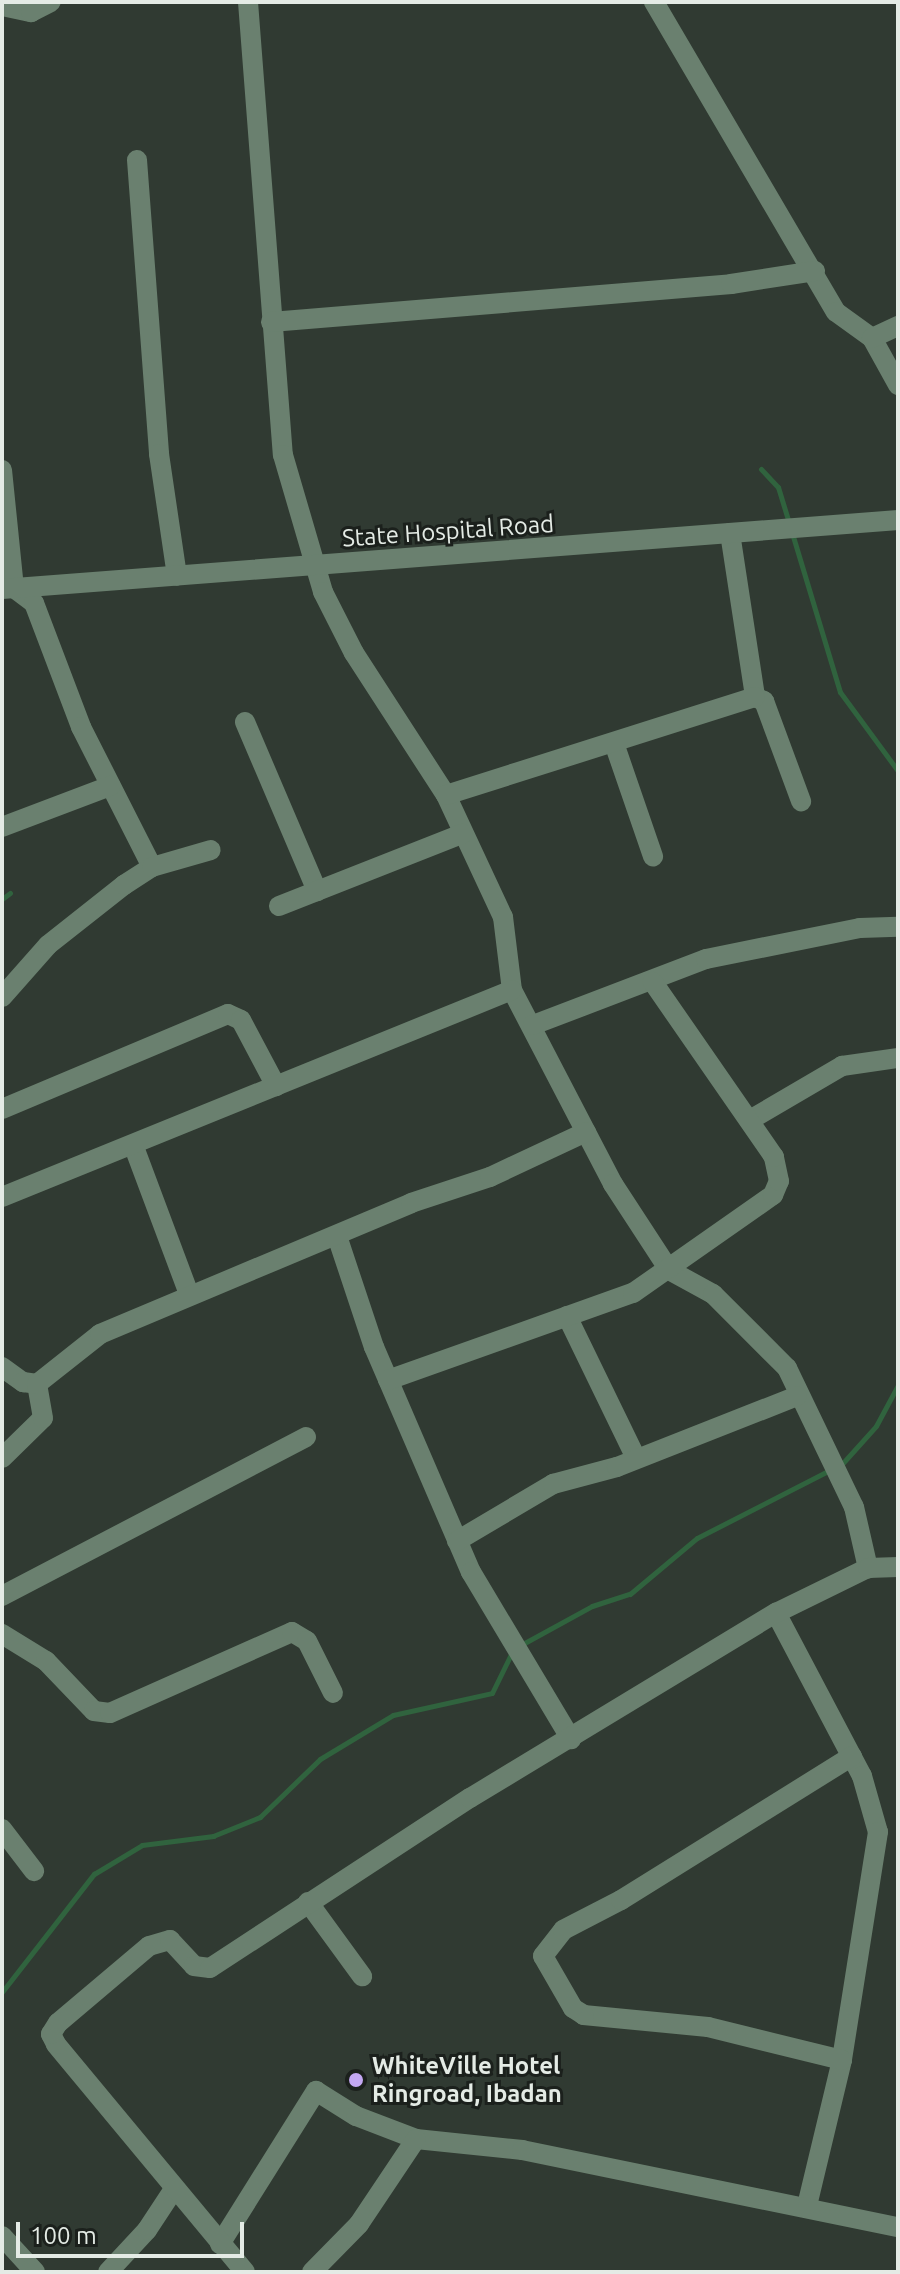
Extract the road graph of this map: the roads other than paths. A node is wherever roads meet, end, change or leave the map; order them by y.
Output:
1 (51, 2) edge
2 (248, 2) edge
3 (654, 2) edge
4 (2, 6) edge
5 (137, 160) dead end
6 (815, 271) junction
7 (271, 322) junction
8 (898, 326) edge
9 (872, 338) junction
10 (898, 385) edge
11 (2, 470) edge
12 (898, 520) edge
13 (730, 533) junction
14 (314, 569) junction
15 (177, 576) junction
16 (8, 588) edge
17 (755, 697) junction
18 (245, 722) dead end
19 (614, 743) junction
20 (110, 786) junction
21 (446, 795) junction
22 (801, 801) dead end
23 (2, 827) edge
24 (462, 834) junction
25 (211, 850) dead end
26 (653, 856) dead end
27 (152, 867) junction
28 (317, 891) junction
29 (279, 906) dead end
30 (898, 927) edge
31 (653, 982) junction
32 (512, 990) junction
33 (2, 997) edge
34 (533, 1025) junction
35 (898, 1058) edge
36 (276, 1086) junction
37 (2, 1109) edge
38 (750, 1120) junction
39 (586, 1132) junction
40 (134, 1147) junction
41 (2, 1197) edge
42 (337, 1236) junction
43 (669, 1270) junction
44 (189, 1294) junction
45 (567, 1316) junction
46 (2, 1367) edge
47 (388, 1380) junction
48 (37, 1384) junction
49 (797, 1396) junction
50 (306, 1437) dead end
51 (2, 1458) edge
52 (636, 1458) junction
53 (457, 1541) junction
54 (898, 1567) edge
55 (868, 1568) junction
56 (2, 1596) edge
57 (776, 1613) junction
58 (2, 1634) edge
59 (333, 1693) dead end
60 (571, 1739) junction
61 (852, 1756) junction
62 (2, 1829) edge
63 (34, 1871) dead end
64 (308, 1902) junction
65 (362, 1976) dead end
66 (842, 2060) junction
67 (416, 2139) junction
68 (174, 2189) junction
69 (807, 2206) junction
70 (898, 2227) edge
71 (2, 2236) edge
72 (220, 2244) junction
73 (35, 2272) edge
74 (108, 2272) edge
75 (245, 2272) edge
76 (312, 2272) edge

1 - 4 street
2 - 7 street
3 - 6 street
5 - 15 street
6 - 7 street
6 - 9 street
7 - 14 street
8 - 9 street
9 - 10 street
11 - 16 street
12 - 13 street, State Hospital Road
13 - 14 street, State Hospital Road
13 - 17 street
14 - 15 street, State Hospital Road
14 - 21 street
15 - 16 street, State Hospital Road
16 - 20 street
17 - 19 street
17 - 22 street
18 - 28 street
19 - 21 street
19 - 26 street
20 - 23 street
20 - 27 street
21 - 24 street
24 - 28 street
24 - 32 street
25 - 27 street
27 - 33 street
28 - 29 street
30 - 31 street
31 - 34 street
31 - 38 street
32 - 34 street
32 - 36 street
34 - 39 street
35 - 38 street
36 - 37 street
36 - 40 street
38 - 43 street
39 - 42 street
39 - 43 street
40 - 41 street
40 - 44 street
42 - 44 street
42 - 47 street
43 - 45 street
43 - 49 street
44 - 48 street
45 - 47 street
45 - 52 street
46 - 48 street
47 - 53 street
48 - 51 street
49 - 52 street
49 - 55 street
50 - 56 street
52 - 53 street
53 - 60 street
54 - 55 street
55 - 57 street
57 - 60 street
57 - 61 street
58 - 59 street
60 - 64 street
61 - 66 street
61 - 66 street
62 - 63 street
64 - 65 street
64 - 68 street
66 - 69 street
67 - 69 street
67 - 72 street
67 - 76 street
68 - 72 street
68 - 74 street
69 - 70 street
71 - 73 street
72 - 75 street

